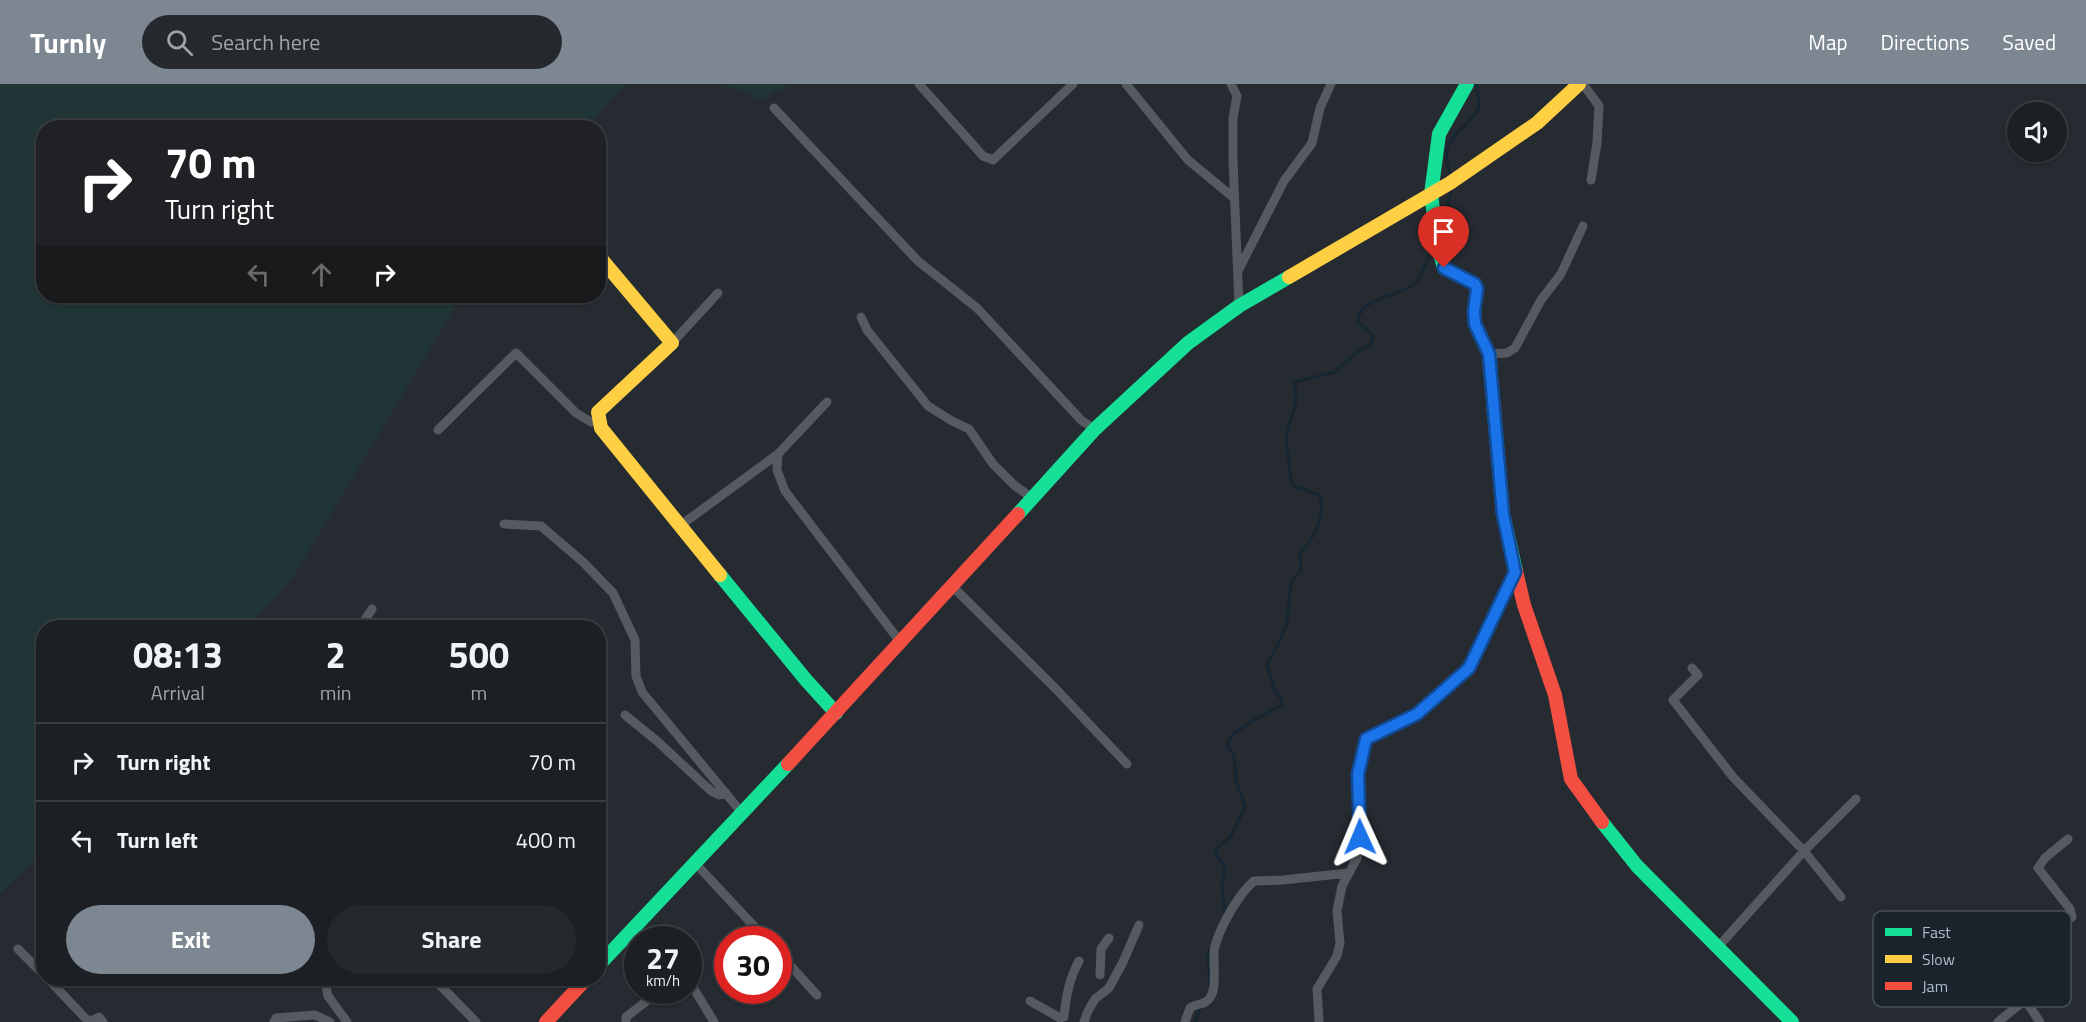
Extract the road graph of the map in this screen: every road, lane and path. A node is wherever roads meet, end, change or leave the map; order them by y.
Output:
1 (918, 84) edge
2 (1073, 84) edge
3 (1126, 84) edge
4 (1231, 84) edge
5 (1331, 84) edge
6 (1467, 84) edge
7 (1581, 84) edge
8 (774, 108) dead end
9 (1591, 180) dead end
10 (1431, 194) junction
11 (1234, 198) junction
12 (1583, 226) dead end
13 (606, 265) edge
14 (1237, 273) junction
15 (718, 293) dead end
16 (1239, 306) junction
17 (861, 317) dead end
18 (672, 343) junction
19 (1489, 354) junction
20 (827, 402) dead end
21 (600, 419) junction
22 (1095, 429) junction
23 (438, 430) dead end
24 (778, 454) junction
25 (1032, 498) junction
26 (504, 524) dead end
27 (681, 525) junction
28 (1515, 572) junction
29 (952, 586) junction
30 (372, 609) dead end
31 (365, 620) edge
32 (901, 643) junction
33 (1692, 668) dead end
34 (836, 713) junction
35 (625, 715) dead end
36 (1126, 764) dead end
37 (726, 793) junction
38 (1856, 798) dead end
39 (742, 813) junction
40 (2068, 839) dead end
41 (1804, 850) junction
42 (695, 863) junction
43 (1348, 873) junction
44 (1841, 897) dead end
45 (2070, 911) edge
46 (1139, 925) dead end
47 (641, 926) edge
48 (754, 926) edge
49 (1109, 938) dead end
50 (624, 944) edge
51 (1718, 947) junction
52 (18, 949) dead end
53 (606, 959) edge
54 (1079, 961) dead end
55 (36, 967) edge
56 (792, 967) edge
57 (1100, 975) dead end
58 (55, 986) edge
59 (326, 986) edge
60 (441, 986) edge
61 (580, 986) edge
62 (817, 994) dead end
63 (1030, 1001) dead end
64 (702, 1003) edge
65 (643, 1004) edge
66 (697, 1004) edge
67 (2016, 1007) edge
68 (2030, 1007) edge
69 (103, 1022) edge
70 (274, 1022) edge
71 (330, 1022) edge
72 (347, 1022) edge
73 (476, 1022) edge
74 (546, 1022) edge
75 (626, 1022) edge
76 (708, 1022) edge
77 (714, 1022) edge
78 (1084, 1022) edge
79 (1185, 1022) edge
80 (1319, 1022) edge
81 (1792, 1022) edge
82 (1998, 1022) edge
83 (2040, 1022) edge

1 - 2 street
3 - 11 street
4 - 11 street
5 - 14 street
6 - 10 street
7 - 9 street
7 - 10 street
8 - 22 street
10 - 16 street
10 - 19 street
11 - 14 street
12 - 19 street
13 - 18 street
14 - 16 street
15 - 18 street
16 - 22 street
17 - 25 street
18 - 21 street
19 - 28 street
20 - 24 street
21 - 23 street
21 - 27 street
22 - 25 street
24 - 27 street
24 - 32 street
25 - 29 street
26 - 37 street
27 - 34 street
28 - 43 street
28 - 51 street
29 - 32 street
29 - 36 street
30 - 31 street
32 - 34 street
33 - 41 street
34 - 39 street
35 - 37 street
37 - 39 street
38 - 41 street
39 - 42 street
40 - 45 street
41 - 44 street
41 - 51 street
42 - 47 street
42 - 48 street
43 - 79 street
43 - 80 street
46 - 78 street
49 - 57 street
50 - 53 street
51 - 81 street
52 - 55 street
54 - 63 street
56 - 62 street
58 - 69 street
59 - 72 street
60 - 73 street
61 - 74 street
64 - 77 street
65 - 75 street
66 - 76 street
67 - 82 street
68 - 83 street
70 - 71 street

